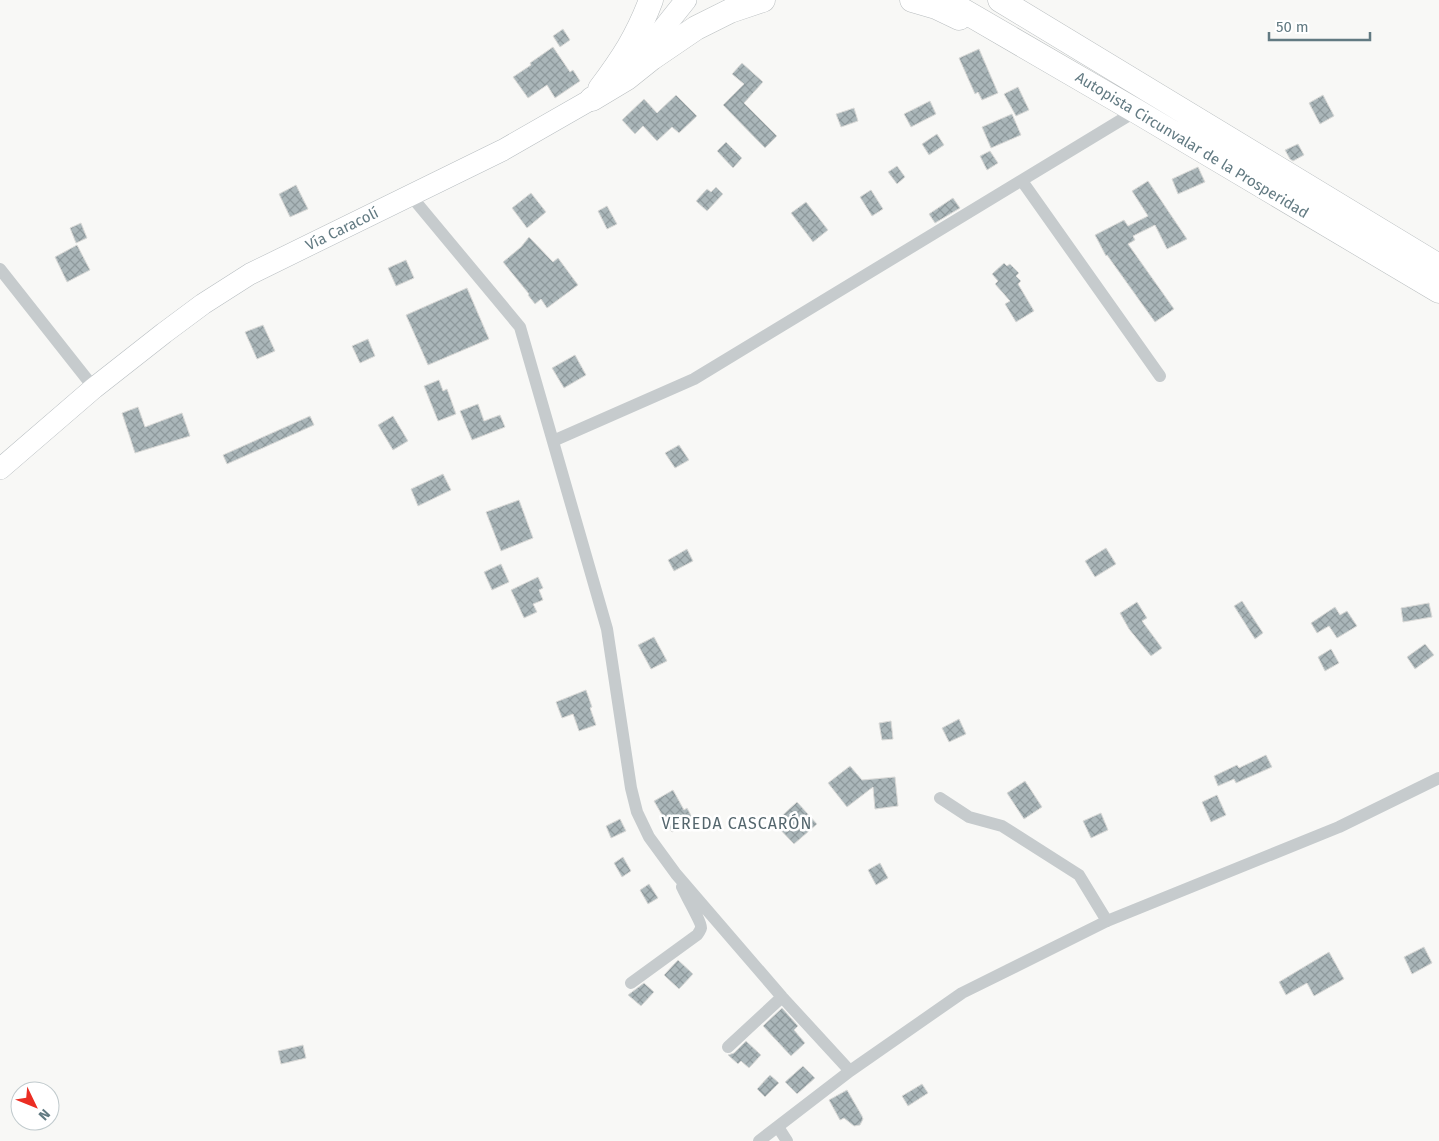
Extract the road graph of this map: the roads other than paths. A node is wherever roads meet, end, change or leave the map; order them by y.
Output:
1 (651, 0) edge
2 (686, 0) edge
3 (763, 0) edge
4 (912, 0) edge
5 (945, 0) edge
6 (1000, 0) edge
7 (1065, 69) junction
8 (592, 99) junction
9 (1136, 111) junction
10 (1022, 181) junction
11 (411, 196) junction
12 (1439, 266) edge
13 (0, 269) edge
14 (1439, 291) edge
15 (1160, 376) dead end
16 (94, 388) junction
17 (553, 441) junction
18 (0, 469) edge
19 (1439, 778) edge
20 (940, 798) dead end
21 (676, 874) junction
22 (1107, 921) junction
23 (631, 983) dead end
24 (782, 997) junction
25 (728, 1047) dead end
26 (850, 1071) junction
27 (778, 1127) junction
28 (759, 1141) edge
29 (787, 1141) edge

1 - 8 highway
2 - 8 main road, Vía Caracolí
3 - 8 highway
4 - 7 highway
5 - 7 highway, Autopista Circunvalar de la Prosperidad
6 - 12 highway, Autopista Circunvalar de la Prosperidad
7 - 9 highway, Autopista Circunvalar de la Prosperidad
8 - 11 main road, Vía Caracolí
9 - 10 street
9 - 14 highway, Autopista Circunvalar de la Prosperidad
10 - 15 street
10 - 17 street
11 - 16 main road, Vía Caracolí
11 - 17 street
13 - 16 street
16 - 18 main road, Vía Caracolí
17 - 21 street
19 - 22 street
20 - 22 street
21 - 23 street
21 - 24 street
22 - 26 street
24 - 25 street
24 - 26 street
26 - 27 street
27 - 28 street
27 - 29 street

